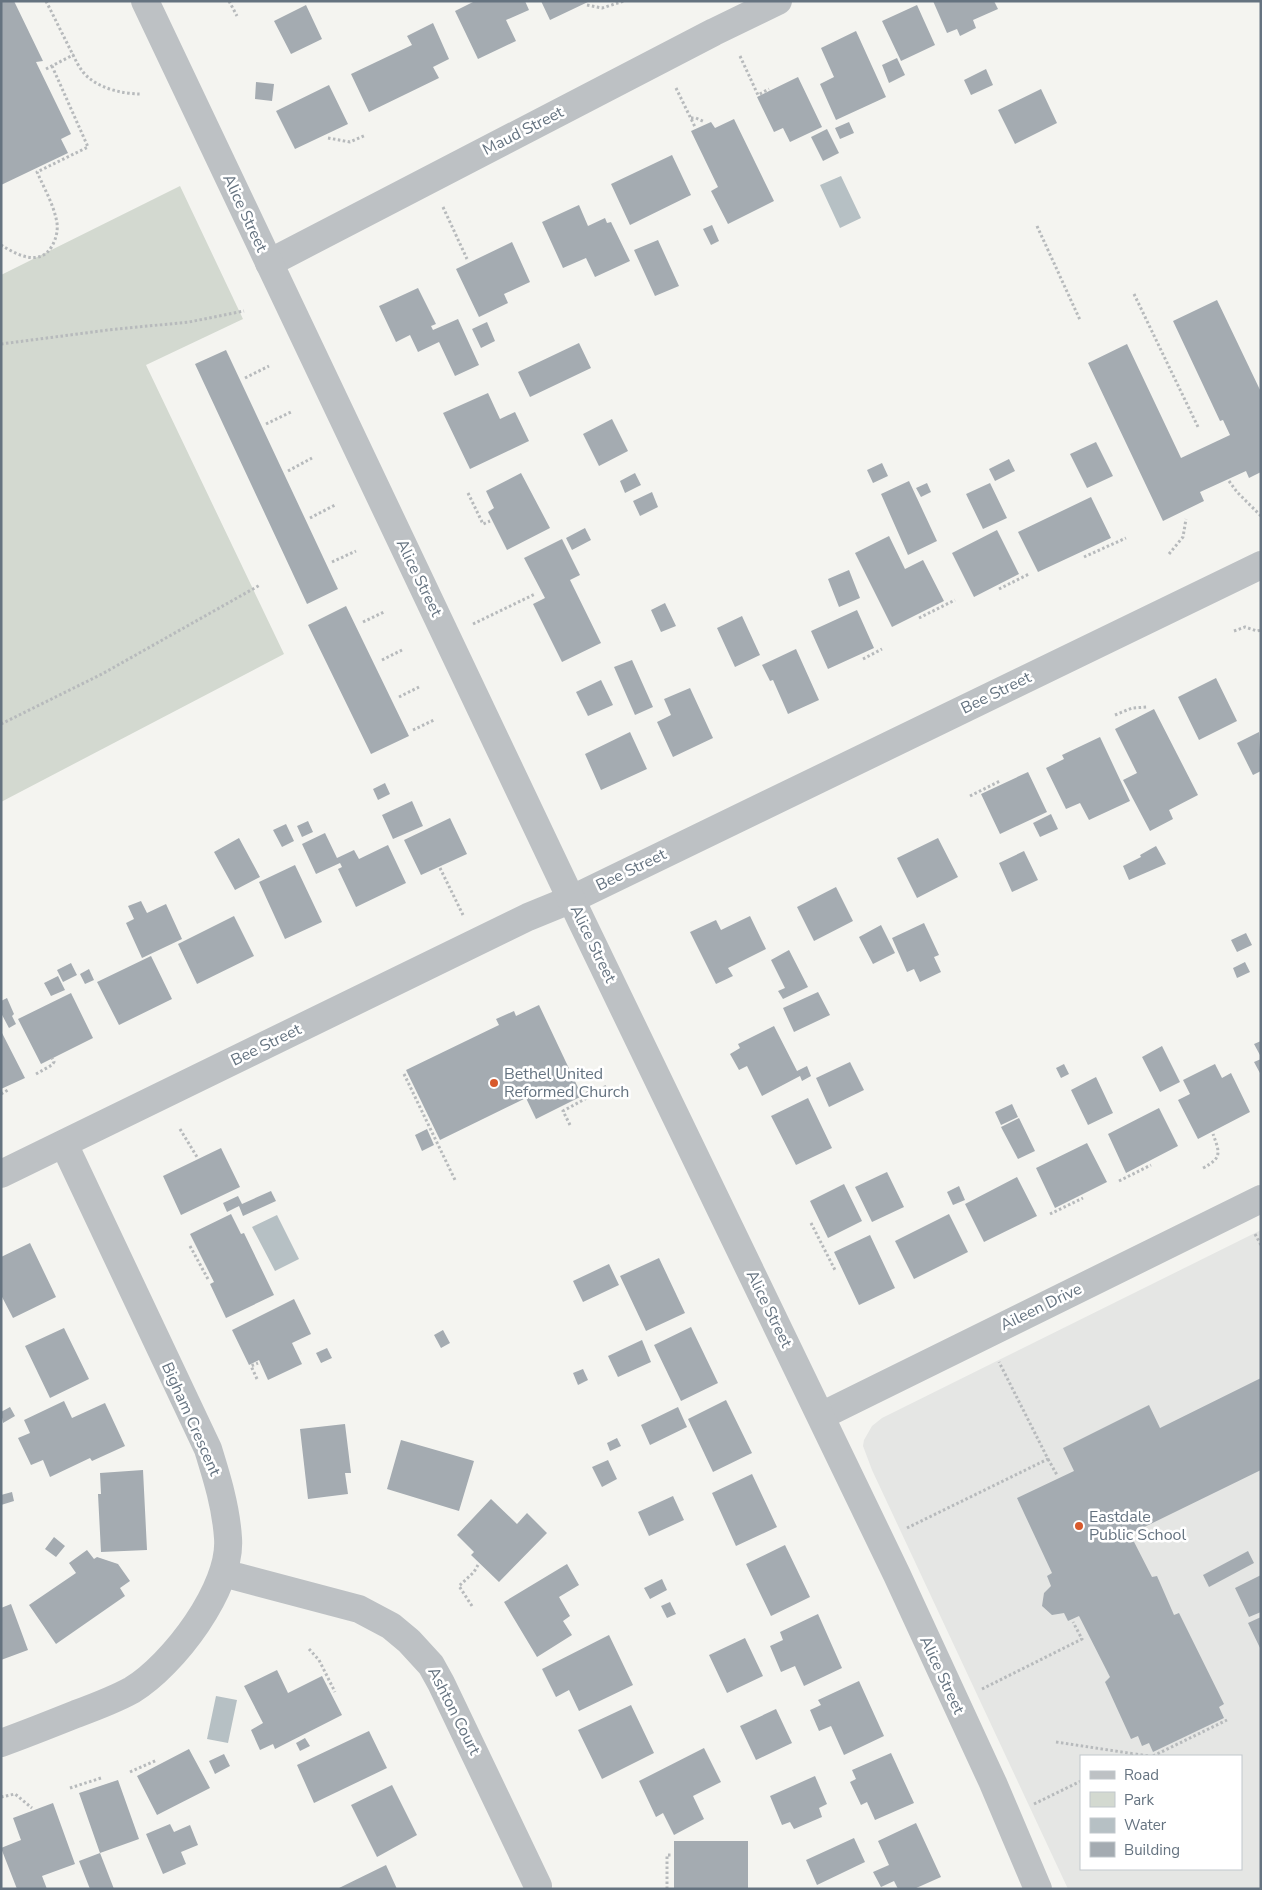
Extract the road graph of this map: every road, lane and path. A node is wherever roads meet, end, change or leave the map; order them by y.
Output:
1 (46, 1) edge
2 (145, 1) edge
3 (229, 1) edge
4 (624, 1) edge
5 (778, 1) edge
6 (587, 5) dead end
7 (237, 16) dead end
8 (73, 55) junction
9 (740, 56) dead end
10 (52, 66) junction
11 (46, 69) dead end
12 (676, 88) dead end
13 (769, 89) dead end
14 (141, 94) dead end
15 (691, 118) junction
16 (705, 122) dead end
17 (695, 127) dead end
18 (366, 135) dead end
19 (328, 138) dead end
20 (441, 202) dead end
21 (1037, 226) dead end
22 (1, 244) edge
23 (467, 258) dead end
24 (269, 262) junction
25 (1134, 294) dead end
26 (244, 311) dead end
27 (1080, 320) dead end
28 (1, 344) edge
29 (269, 366) dead end
30 (245, 378) dead end
31 (291, 412) dead end
32 (266, 424) dead end
33 (1199, 429) dead end
34 (312, 458) dead end
35 (288, 471) dead end
36 (1229, 481) dead end
37 (468, 493) dead end
38 (335, 505) dead end
39 (1261, 516) edge
40 (310, 518) dead end
41 (1186, 519) dead end
42 (490, 520) dead end
43 (1126, 538) dead end
44 (356, 551) dead end
45 (1169, 554) dead end
46 (1084, 557) dead end
47 (332, 562) dead end
48 (1261, 565) edge
49 (1029, 574) dead end
50 (260, 585) dead end
51 (999, 589) dead end
52 (535, 594) dead end
53 (954, 600) dead end
54 (384, 612) dead end
55 (919, 618) dead end
56 (363, 622) dead end
57 (470, 625) dead end
58 (1261, 630) edge
59 (1234, 631) dead end
60 (882, 649) dead end
61 (402, 650) dead end
62 (863, 658) dead end
63 (382, 660) dead end
64 (419, 687) dead end
65 (399, 696) dead end
66 (1147, 707) dead end
67 (1115, 715) dead end
68 (434, 720) dead end
69 (1, 724) edge
70 (413, 730) dead end
71 (1000, 781) dead end
72 (970, 796) dead end
73 (440, 868) dead end
74 (572, 899) junction
75 (476, 943) junction
76 (52, 1058) dead end
77 (36, 1074) dead end
78 (404, 1074) dead end
79 (607, 1086) dead end
80 (582, 1089) dead end
81 (8, 1090) dead end
82 (1, 1094) edge
83 (589, 1094) junction
84 (570, 1125) dead end
85 (180, 1129) dead end
86 (1213, 1134) dead end
87 (64, 1144) junction
88 (197, 1157) dead end
89 (1152, 1164) dead end
90 (1203, 1168) dead end
91 (1, 1174) edge
92 (1119, 1181) dead end
93 (456, 1182) dead end
94 (1083, 1198) dead end
95 (1261, 1199) edge
96 (1050, 1214) dead end
97 (811, 1223) dead end
98 (190, 1246) dead end
99 (836, 1272) dead end
100 (209, 1281) dead end
101 (997, 1357) dead end
102 (258, 1363) dead end
103 (257, 1379) dead end
104 (821, 1416) junction
105 (1048, 1459) junction
106 (1057, 1475) dead end
107 (906, 1529) dead end
108 (478, 1565) dead end
109 (223, 1573) junction
110 (472, 1606) dead end
111 (1073, 1622) dead end
112 (309, 1648) dead end
113 (981, 1690) dead end
114 (335, 1692) dead end
115 (1227, 1720) dead end
116 (1, 1742) edge
117 (1056, 1742) dead end
118 (1135, 1754) joint
119 (1142, 1755) edge
120 (1155, 1755) edge
121 (157, 1760) dead end
122 (130, 1772) dead end
123 (101, 1778) dead end
124 (1080, 1781) edge
125 (70, 1788) dead end
126 (1, 1797) edge
127 (32, 1808) dead end
128 (1026, 1808) dead end
129 (672, 1855) dead end
130 (538, 1886) dead end
131 (667, 1889) edge
132 (1038, 1889) edge

1 - 8 path
2 - 24 street, Alice Street
3 - 7 path
4 - 6 path
5 - 24 street, Maud Street
8 - 10 path
8 - 14 path
9 - 13 path
10 - 11 path
10 - 22 path
12 - 15 path
15 - 16 path
15 - 17 path
18 - 19 path
20 - 23 path
21 - 27 path
24 - 74 street, Alice Street
25 - 33 path
26 - 28 path
29 - 30 path
31 - 32 path
34 - 35 path
36 - 39 path
37 - 42 path
38 - 40 path
41 - 45 path
43 - 46 path
44 - 47 path
48 - 74 street, Bee Street
49 - 51 path
50 - 69 path
52 - 57 path
53 - 55 path
54 - 56 path
58 - 59 path
60 - 62 path
61 - 63 path
64 - 65 path
66 - 67 path
68 - 70 path
71 - 72 path
73 - 75 path
74 - 75 street, Bee Street
74 - 104 street, Alice Street
75 - 87 street, Bee Street
76 - 77 path
78 - 93 path
79 - 83 path
80 - 83 path
81 - 82 path
83 - 84 path
85 - 88 path
86 - 90 path
87 - 91 street, Bee Street
87 - 109 street, Bigham Crescent
89 - 92 path
94 - 96 path
95 - 104 street, Aileen Drive
97 - 99 path
98 - 100 path
101 - 105 path
102 - 103 path
104 - 132 street, Alice Street
105 - 106 path
105 - 107 path
108 - 110 path
109 - 116 street, Bigham Crescent
109 - 130 street, Ashton Court
111 - 113 path
112 - 114 path
115 - 120 path
117 - 118 path
118 - 119 path
121 - 122 path
123 - 125 path
124 - 128 path
126 - 127 path
129 - 131 path

